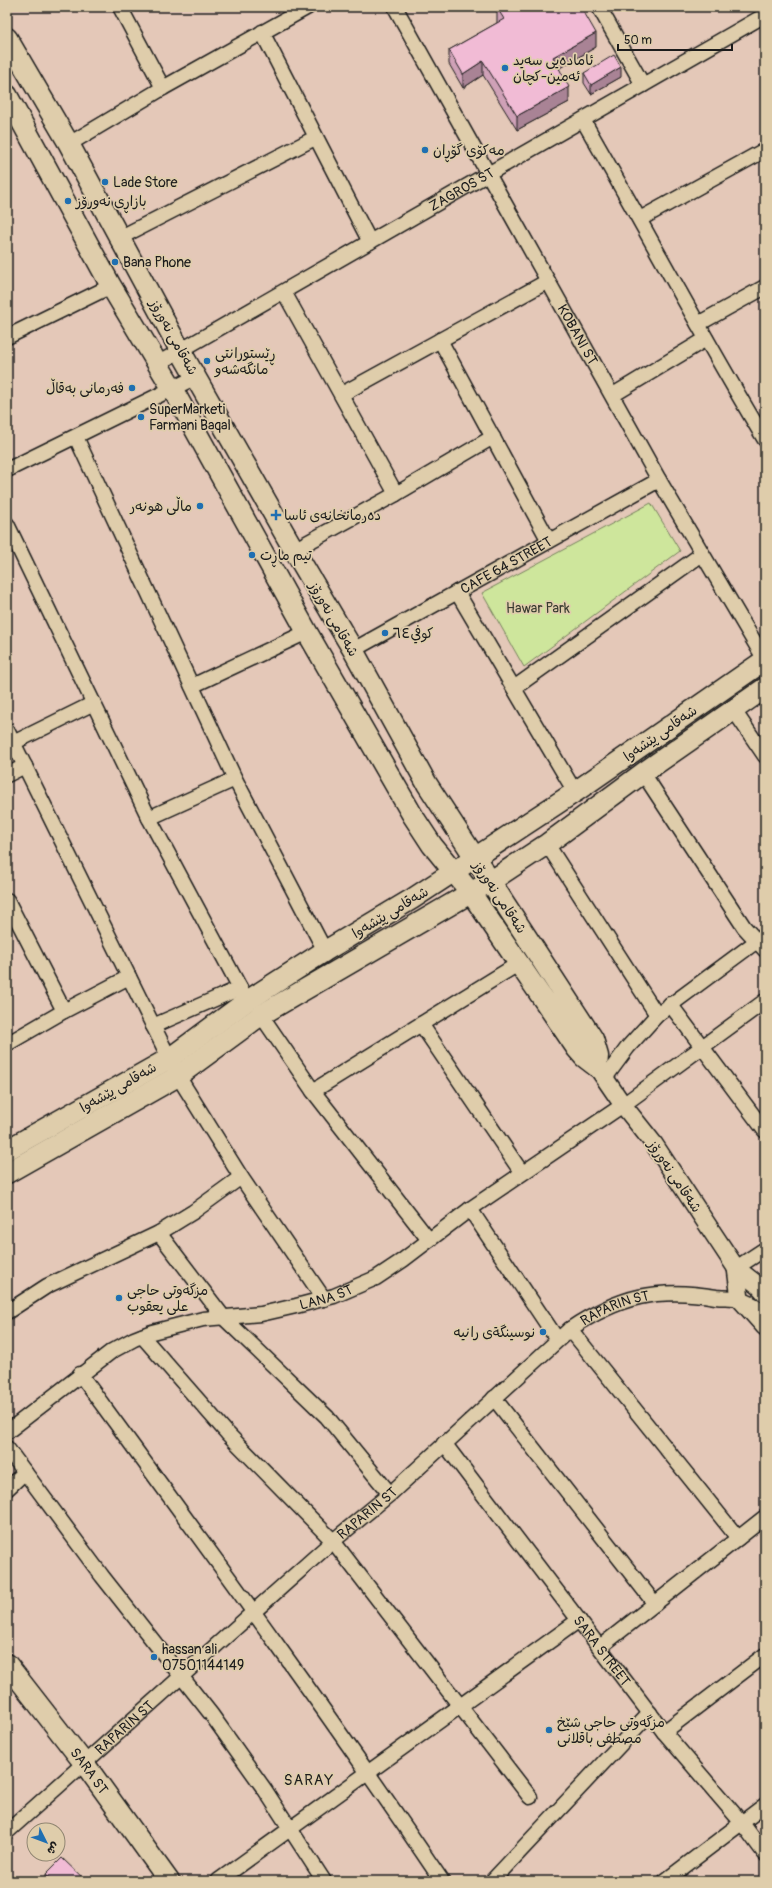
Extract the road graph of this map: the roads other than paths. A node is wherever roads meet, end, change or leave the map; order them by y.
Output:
1 (120, 7) edge
2 (308, 7) edge
3 (394, 7) edge
4 (599, 7) edge
5 (765, 15) edge
6 (262, 32) junction
7 (7, 38) edge
8 (643, 85) junction
9 (163, 88) junction
10 (9, 102) edge
11 (583, 120) junction
12 (315, 138) junction
13 (69, 144) junction
14 (765, 150) edge
15 (488, 173) junction
16 (640, 219) junction
17 (119, 238) junction
18 (370, 242) junction
19 (548, 280) junction
20 (111, 286) junction
21 (765, 287) edge
22 (284, 292) junction
23 (698, 324) junction
24 (7, 337) edge
25 (706, 339) junction
26 (440, 340) junction
27 (180, 350) junction
28 (157, 364) junction
29 (196, 376) junction
30 (172, 388) junction
31 (342, 394) junction
32 (613, 395) junction
33 (76, 437) junction
34 (493, 437) junction
35 (765, 440) edge
36 (7, 470) edge
37 (659, 480) junction
38 (396, 494) junction
39 (7, 524) edge
40 (549, 541) junction
41 (294, 550) junction
42 (702, 554) junction
43 (457, 592) junction
44 (308, 632) junction
45 (353, 650) junction
46 (765, 660) edge
47 (192, 686) junction
48 (514, 688) junction
49 (765, 688) edge
50 (94, 703) junction
51 (734, 709) junction
52 (7, 730) edge
53 (13, 743) junction
54 (765, 756) edge
55 (24, 766) junction
56 (643, 773) junction
57 (7, 775) edge
58 (235, 779) junction
59 (575, 792) junction
60 (149, 818) junction
61 (547, 844) junction
62 (474, 859) junction
63 (453, 873) junction
64 (491, 881) junction
65 (471, 893) junction
66 (7, 900) edge
67 (762, 942) edge
68 (325, 951) junction
69 (518, 964) junction
70 (129, 977) junction
71 (244, 994) junction
72 (765, 1001) edge
73 (670, 1004) junction
74 (64, 1011) junction
75 (261, 1015) junction
76 (657, 1015) junction
77 (421, 1024) junction
78 (153, 1026) junction
79 (7, 1044) edge
80 (703, 1046) junction
81 (170, 1058) junction
82 (601, 1073) junction
83 (178, 1076) junction
84 (313, 1090) junction
85 (623, 1105) junction
86 (765, 1131) edge
87 (7, 1150) edge
88 (7, 1173) edge
89 (522, 1173) junction
90 (241, 1177) junction
91 (470, 1209) junction
92 (159, 1233) junction
93 (429, 1240) junction
94 (765, 1249) edge
95 (736, 1268) junction
96 (765, 1293) edge
97 (324, 1299) junction
98 (740, 1299) junction
99 (765, 1311) edge
100 (7, 1312) edge
101 (224, 1318) junction
102 (765, 1327) edge
103 (570, 1329) junction
104 (142, 1336) junction
105 (557, 1339) junction
106 (80, 1374) junction
107 (494, 1398) junction
108 (7, 1432) edge
109 (444, 1443) junction
110 (7, 1448) edge
111 (25, 1472) junction
112 (7, 1489) edge
113 (390, 1494) junction
114 (765, 1517) edge
115 (738, 1538) junction
116 (333, 1541) junction
117 (655, 1604) junction
118 (255, 1611) junction
119 (579, 1620) junction
120 (600, 1647) junction
121 (765, 1655) edge
122 (7, 1664) edge
123 (183, 1676) junction
124 (459, 1706) junction
125 (650, 1713) junction
126 (664, 1732) junction
127 (84, 1763) junction
128 (369, 1772) junction
129 (530, 1797) dead end
130 (765, 1805) edge
131 (742, 1823) junction
132 (9, 1826) edge
133 (290, 1829) junction
134 (765, 1854) edge
135 (168, 1881) edge
136 (218, 1881) edge
137 (324, 1881) edge
138 (442, 1881) edge
139 (492, 1881) edge
140 (664, 1881) edge

1 - 9 street
2 - 6 street
3 - 15 street, KOBANI ST
4 - 8 street
5 - 8 street, ZAGROS ST
6 - 9 street
6 - 12 street
7 - 13 main road, شەقامی نەورۆز
8 - 11 street, ZAGROS ST
9 - 13 street
10 - 20 main road, شەقامی نەورۆز
11 - 15 street, ZAGROS ST
11 - 16 street
12 - 17 street
12 - 18 street
13 - 17 main road, شەقامی نەورۆز
14 - 16 street
15 - 18 street, ZAGROS ST
15 - 19 street, KOBANI ST
16 - 23 street
17 - 27 main road, شەقامی نەورۆز
18 - 22 street, ZAGROS ST
19 - 26 street
19 - 32 street, KOBANI ST
20 - 24 street
20 - 28 main road, شەقامی نەورۆز
21 - 23 street
22 - 27 street, ZAGROS ST
22 - 31 street
23 - 25 street
25 - 32 street
25 - 35 street
26 - 31 street
26 - 34 street
27 - 28 street, ZAGROS ST
27 - 29 main road, شەقامی نەورۆز
28 - 30 main road, شەقامی نەورۆز
29 - 30 street
29 - 41 main road, شەقامی نەورۆز
30 - 33 street
30 - 44 main road, شەقامی نەورۆز
31 - 38 street
32 - 37 street, KOBANI ST
33 - 36 street
33 - 47 street
34 - 38 street
34 - 40 street
37 - 40 street, CAFE 64 STREET
37 - 42 street, KOBANI ST
38 - 41 street
39 - 50 street
40 - 43 street, CAFE 64 STREET
41 - 45 main road, شەقامی نەورۆز
42 - 46 street, KOBANI ST
42 - 48 street
43 - 45 street, CAFE 64 STREET
43 - 48 street
44 - 47 street
44 - 63 main road, شەقامی نەورۆز
45 - 62 main road, شەقامی نەورۆز
46 - 59 main road, شەقامی پێشەوا
47 - 58 street
48 - 59 street
49 - 51 main road, شەقامی پێشەوا
50 - 53 street
50 - 60 street
51 - 54 street
51 - 56 main road, شەقامی پێشەوا
52 - 53 street
53 - 55 street
55 - 57 street
55 - 70 street
56 - 61 main road, شەقامی پێشەوا
56 - 67 street
58 - 60 street
58 - 68 street
59 - 62 main road, شەقامی پێشەوا
60 - 71 street
61 - 64 main road, شەقامی پێشەوا
61 - 76 street
62 - 63 main road, شەقامی پێشەوا
62 - 64 main road, شەقامی نەورۆز
63 - 65 main road, شەقامی نەورۆز
63 - 68 main road, شەقامی پێشەوا
64 - 65 main road, شەقامی پێشەوا
64 - 82 main road, شەقامی نەورۆز
65 - 69 main road, شەقامی نەورۆز
65 - 75 main road, شەقامی پێشەوا
66 - 74 street
67 - 73 street
68 - 71 main road, شەقامی پێشەوا
69 - 77 street
69 - 82 main road, شەقامی نەورۆز
70 - 74 street
70 - 78 street
71 - 78 street
71 - 81 main road, شەقامی پێشەوا
72 - 80 street, LANA ST
73 - 76 street
73 - 80 street
74 - 79 street
75 - 83 main road, شەقامی پێشەوا
75 - 84 street
76 - 82 street
77 - 84 street
77 - 89 street
78 - 81 street
80 - 85 street, LANA ST
80 - 86 street
81 - 83 street
81 - 87 main road, شەقامی پێشەوا
82 - 85 street, شەقامی نەورۆز
83 - 88 main road, شەقامی پێشەوا
83 - 90 street
84 - 93 street
85 - 89 street, LANA ST
85 - 95 street, شەقامی نەورۆز
89 - 91 street, LANA ST
90 - 92 street
90 - 97 street
91 - 93 street, LANA ST
91 - 105 street
92 - 100 street
92 - 101 street
93 - 97 street, LANA ST
94 - 95 street
95 - 96 street, شەقامی نەورۆز
95 - 98 street, شەقامی نەورۆز
97 - 101 street, LANA ST
98 - 99 street, RAPARIN ST
98 - 102 street
98 - 103 street, RAPARIN ST
101 - 104 street, LANA ST
101 - 113 street
103 - 105 street, RAPARIN ST
103 - 115 street
104 - 106 street, LANA ST
104 - 116 street
105 - 107 street, RAPARIN ST
106 - 108 street, LANA ST
106 - 118 street
107 - 109 street, RAPARIN ST
107 - 117 street
109 - 113 street, RAPARIN ST
109 - 119 street, SARA STREET
110 - 111 street
111 - 112 street
111 - 123 street
113 - 116 street, RAPARIN ST
114 - 115 street
115 - 117 street
116 - 118 street, RAPARIN ST
116 - 124 street
117 - 120 street
118 - 123 street, RAPARIN ST
118 - 128 street
119 - 120 street, SARA STREET
119 - 124 street
120 - 125 street, SARA STREET
121 - 126 street
122 - 127 main road, SARA ST
123 - 127 street, RAPARIN ST
123 - 133 street
124 - 128 street
124 - 129 street
125 - 126 street, SARA STREET
125 - 139 street
126 - 131 street, SARA STREET
127 - 132 street, RAPARIN ST
127 - 135 main road, SARA ST
128 - 133 street
128 - 138 street
130 - 131 street
131 - 134 street, SARA STREET
131 - 140 street
133 - 136 street
133 - 137 street

